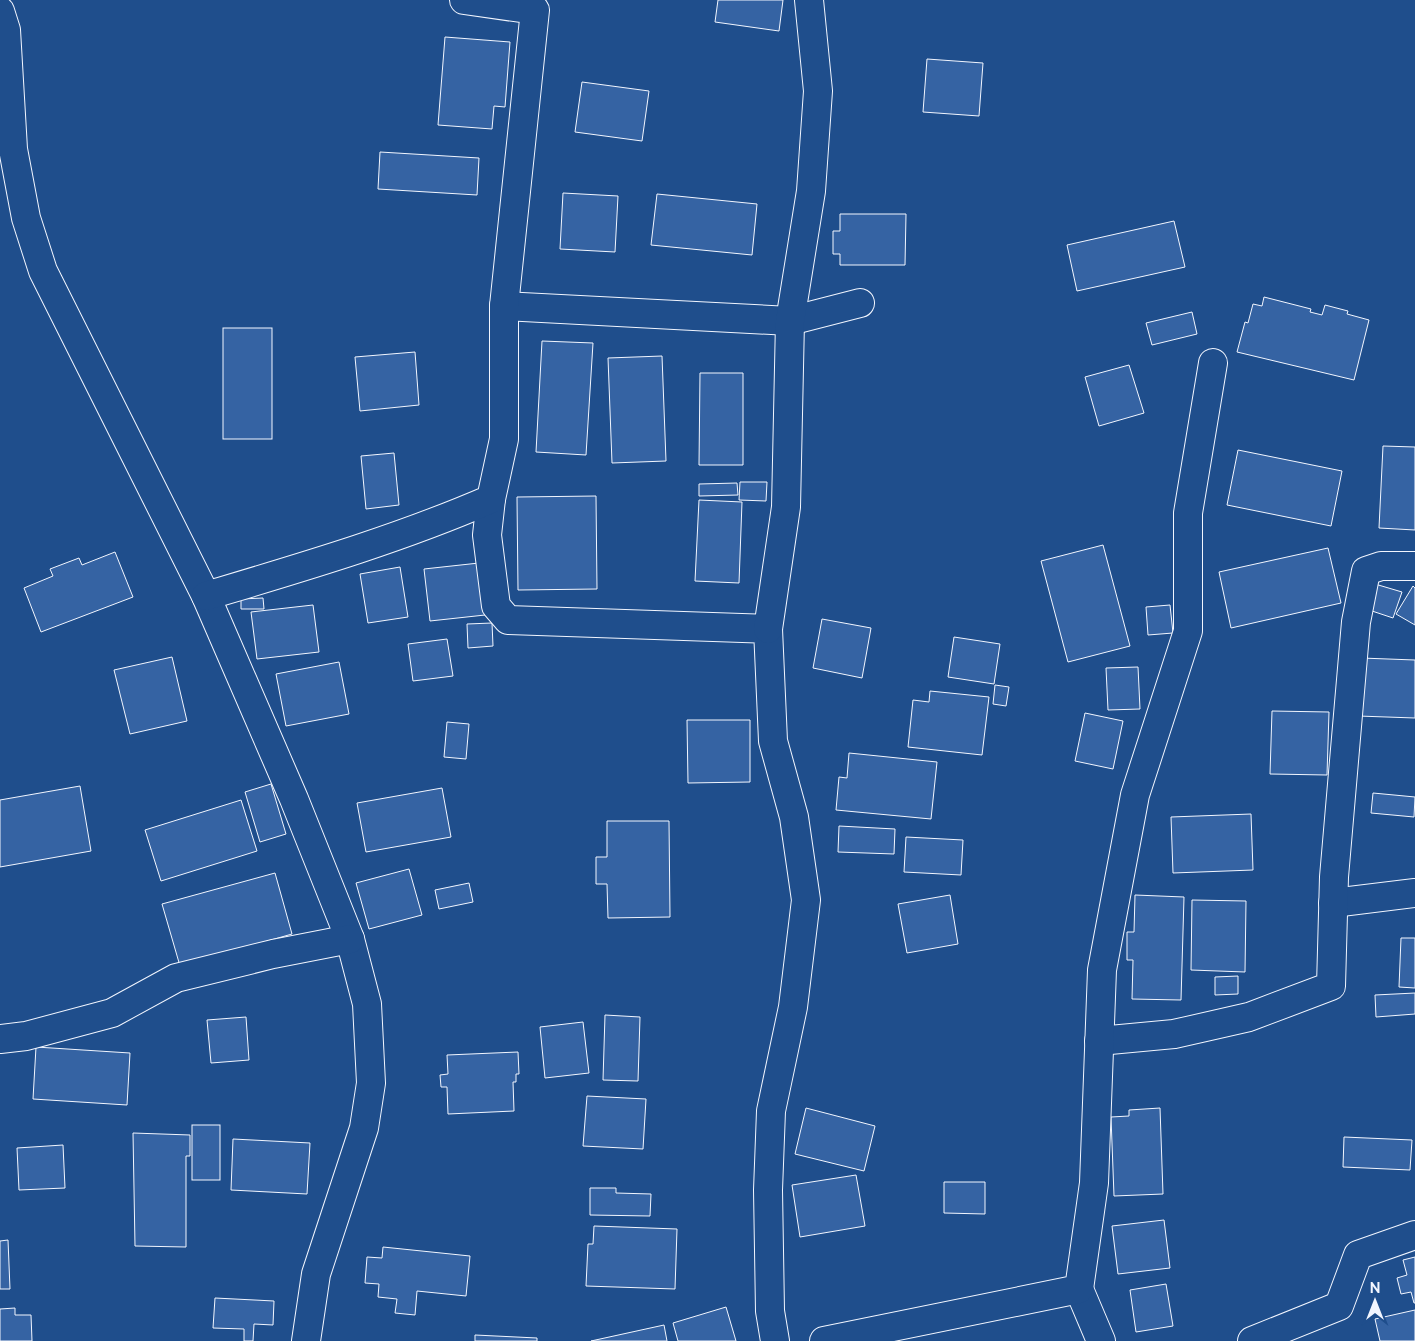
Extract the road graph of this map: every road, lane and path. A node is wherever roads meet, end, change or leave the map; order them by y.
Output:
1 (464, 0) edge
2 (809, 0) edge
3 (535, 5) edge
4 (0, 11) edge
5 (860, 303) dead end
6 (504, 306) junction
7 (790, 321) junction
8 (1213, 363) dead end
9 (491, 499) junction
10 (1415, 566) edge
11 (206, 596) junction
12 (768, 629) junction
13 (1415, 893) edge
14 (1333, 903) junction
15 (350, 939) junction
16 (0, 1039) edge
17 (1099, 1041) junction
18 (1415, 1235) edge
19 (1079, 1289) junction
20 (306, 1341) edge
21 (775, 1341) edge
22 (824, 1341) edge
23 (1101, 1341) edge
24 (1252, 1341) edge

1 - 3 street
2 - 7 street
3 - 6 street
4 - 11 street
5 - 7 street
6 - 7 street
6 - 9 street
7 - 12 street
8 - 17 street
9 - 11 street
9 - 12 street
10 - 14 street
11 - 15 street
12 - 21 street
13 - 14 street
14 - 17 street
15 - 16 street
15 - 20 street
17 - 19 street
18 - 24 street
19 - 22 street
19 - 23 street

